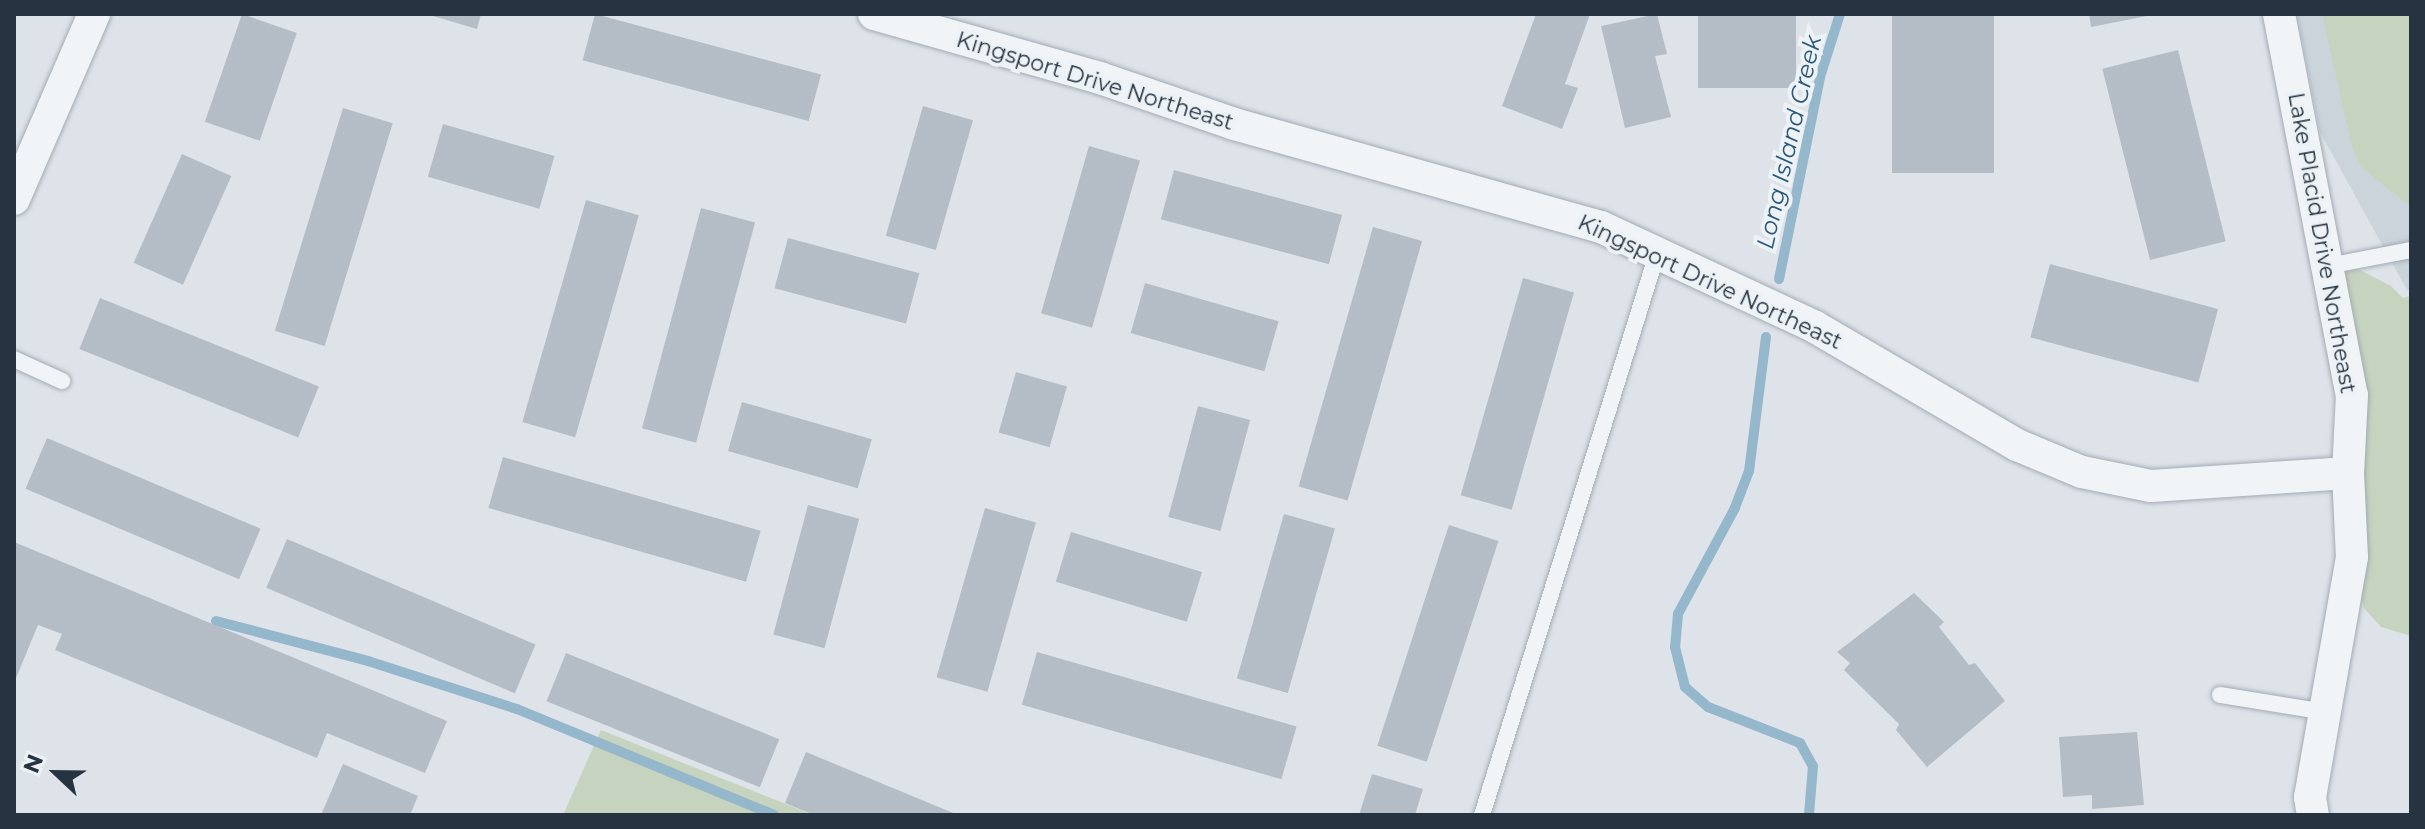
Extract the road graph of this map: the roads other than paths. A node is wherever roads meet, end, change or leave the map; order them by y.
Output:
1 (94, 14) edge
2 (874, 14) edge
3 (2279, 14) edge
4 (14, 199) edge
5 (2411, 250) edge
6 (1657, 254) junction
7 (2328, 266) junction
8 (14, 359) edge
9 (62, 381) dead end
10 (2348, 473) junction
11 (2220, 695) dead end
12 (2325, 712) junction
13 (1482, 815) edge
14 (2313, 815) edge

1 - 4 street
2 - 6 street, Kingsport Drive Northeast
3 - 7 street, Lake Placid Drive Northeast
5 - 7 lane
6 - 10 street, Kingsport Drive Northeast
6 - 13 lane
7 - 10 street, Lake Placid Drive Northeast
8 - 9 lane
10 - 12 street, Lake Placid Drive Northeast
11 - 12 lane
12 - 14 street, Lake Placid Drive Northeast

